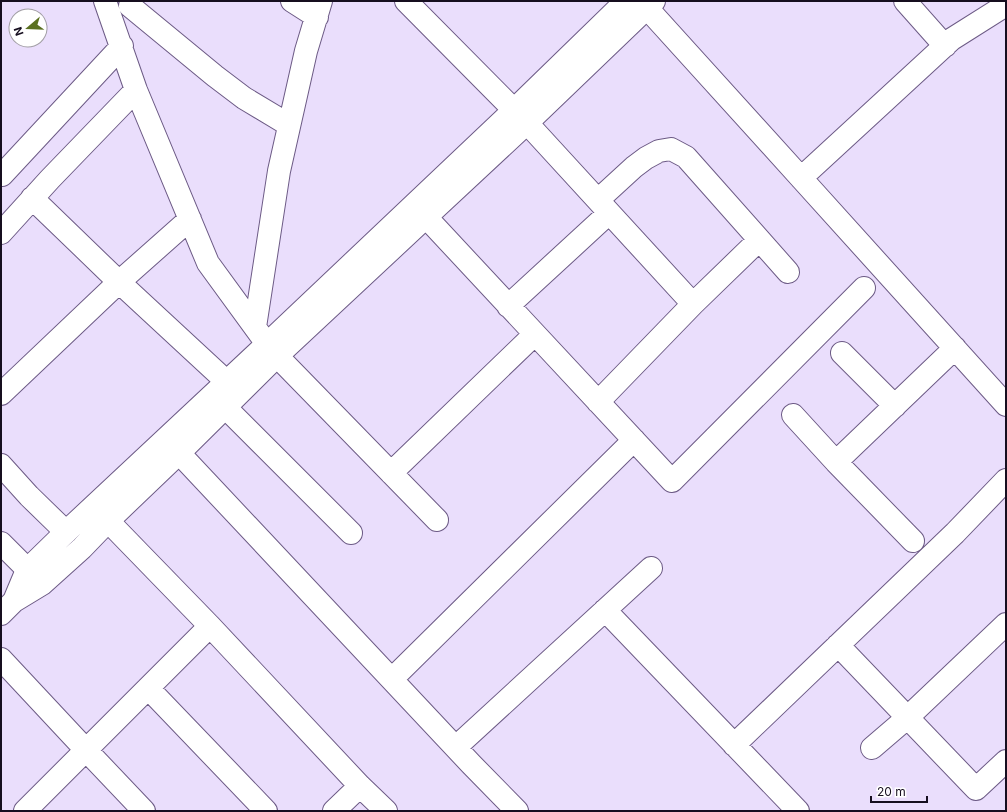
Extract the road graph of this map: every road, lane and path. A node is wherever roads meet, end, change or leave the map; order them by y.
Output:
1 (105, 1) edge
2 (292, 1) edge
3 (406, 1) edge
4 (626, 1) edge
5 (905, 1) edge
6 (132, 4) edge
7 (650, 5) edge
8 (1006, 5) edge
9 (319, 9) edge
10 (114, 26) junction
11 (122, 46) junction
12 (945, 46) junction
13 (136, 90) junction
14 (521, 116) junction
15 (290, 125) junction
16 (2, 175) dead end
17 (801, 178) junction
18 (32, 198) junction
19 (604, 207) junction
20 (426, 217) junction
21 (190, 219) junction
22 (1, 233) edge
23 (759, 240) junction
24 (788, 272) dead end
25 (119, 282) junction
26 (864, 288) dead end
27 (693, 304) junction
28 (508, 306) junction
29 (535, 334) junction
30 (266, 343) junction
31 (955, 348) junction
32 (842, 353) dead end
33 (227, 382) junction
34 (1, 394) edge
35 (598, 402) junction
36 (1006, 405) edge
37 (895, 406) junction
38 (225, 407) junction
39 (793, 415) dead end
40 (634, 440) junction
41 (179, 453) junction
42 (836, 462) junction
43 (1, 465) edge
44 (391, 473) junction
45 (1006, 480) edge
46 (437, 520) dead end
47 (108, 521) junction
48 (66, 532) junction
49 (351, 533) dead end
50 (912, 541) dead end
51 (1, 542) edge
52 (651, 568) dead end
53 (35, 577) junction
54 (8, 607) edge
55 (605, 610) junction
56 (1006, 624) edge
57 (210, 626) junction
58 (838, 645) junction
59 (1, 659) edge
60 (392, 679) junction
61 (148, 688) junction
62 (907, 718) junction
63 (734, 745) junction
64 (456, 747) junction
65 (872, 748) dead end
66 (86, 750) junction
67 (1006, 761) edge
68 (360, 786) junction
69 (24, 811) edge
70 (144, 811) edge
71 (266, 811) edge
72 (334, 811) edge
73 (386, 811) edge
74 (517, 811) edge
75 (798, 811) edge

1 - 10 street
2 - 9 street
3 - 14 street
4 - 14 street
5 - 12 street
6 - 10 street
6 - 15 street
7 - 14 street
7 - 17 street
8 - 12 street
9 - 15 street
10 - 11 street
11 - 13 street
11 - 16 street
12 - 17 street
13 - 18 street
13 - 21 street
14 - 19 street
14 - 20 street
14 - 30 street
15 - 30 street
17 - 31 street
18 - 22 street
18 - 25 street
19 - 23 street
19 - 27 street
19 - 28 street
20 - 28 street
20 - 30 street
21 - 25 street
21 - 30 street
23 - 24 street
23 - 27 street
25 - 33 street
25 - 34 street
26 - 40 street
27 - 35 street
28 - 29 street
29 - 35 street
29 - 44 street
30 - 33 street
30 - 38 street
30 - 44 street
31 - 36 street
31 - 37 street
32 - 37 street
33 - 48 street
35 - 40 street
37 - 42 street
38 - 41 street
38 - 49 street
39 - 42 street
40 - 60 street
41 - 47 street
41 - 60 street
42 - 50 street
43 - 48 street
44 - 46 street
45 - 58 street
47 - 53 street
47 - 57 street
48 - 53 street
51 - 53 street
52 - 55 street
53 - 54 street
55 - 63 street
55 - 64 street
56 - 62 street
57 - 61 street
57 - 68 street
58 - 62 street
58 - 63 street
59 - 66 street
60 - 64 street
61 - 66 street
61 - 71 street
62 - 65 street
62 - 67 street
63 - 75 street
64 - 74 street
66 - 69 street
66 - 70 street
68 - 72 street
68 - 73 street

